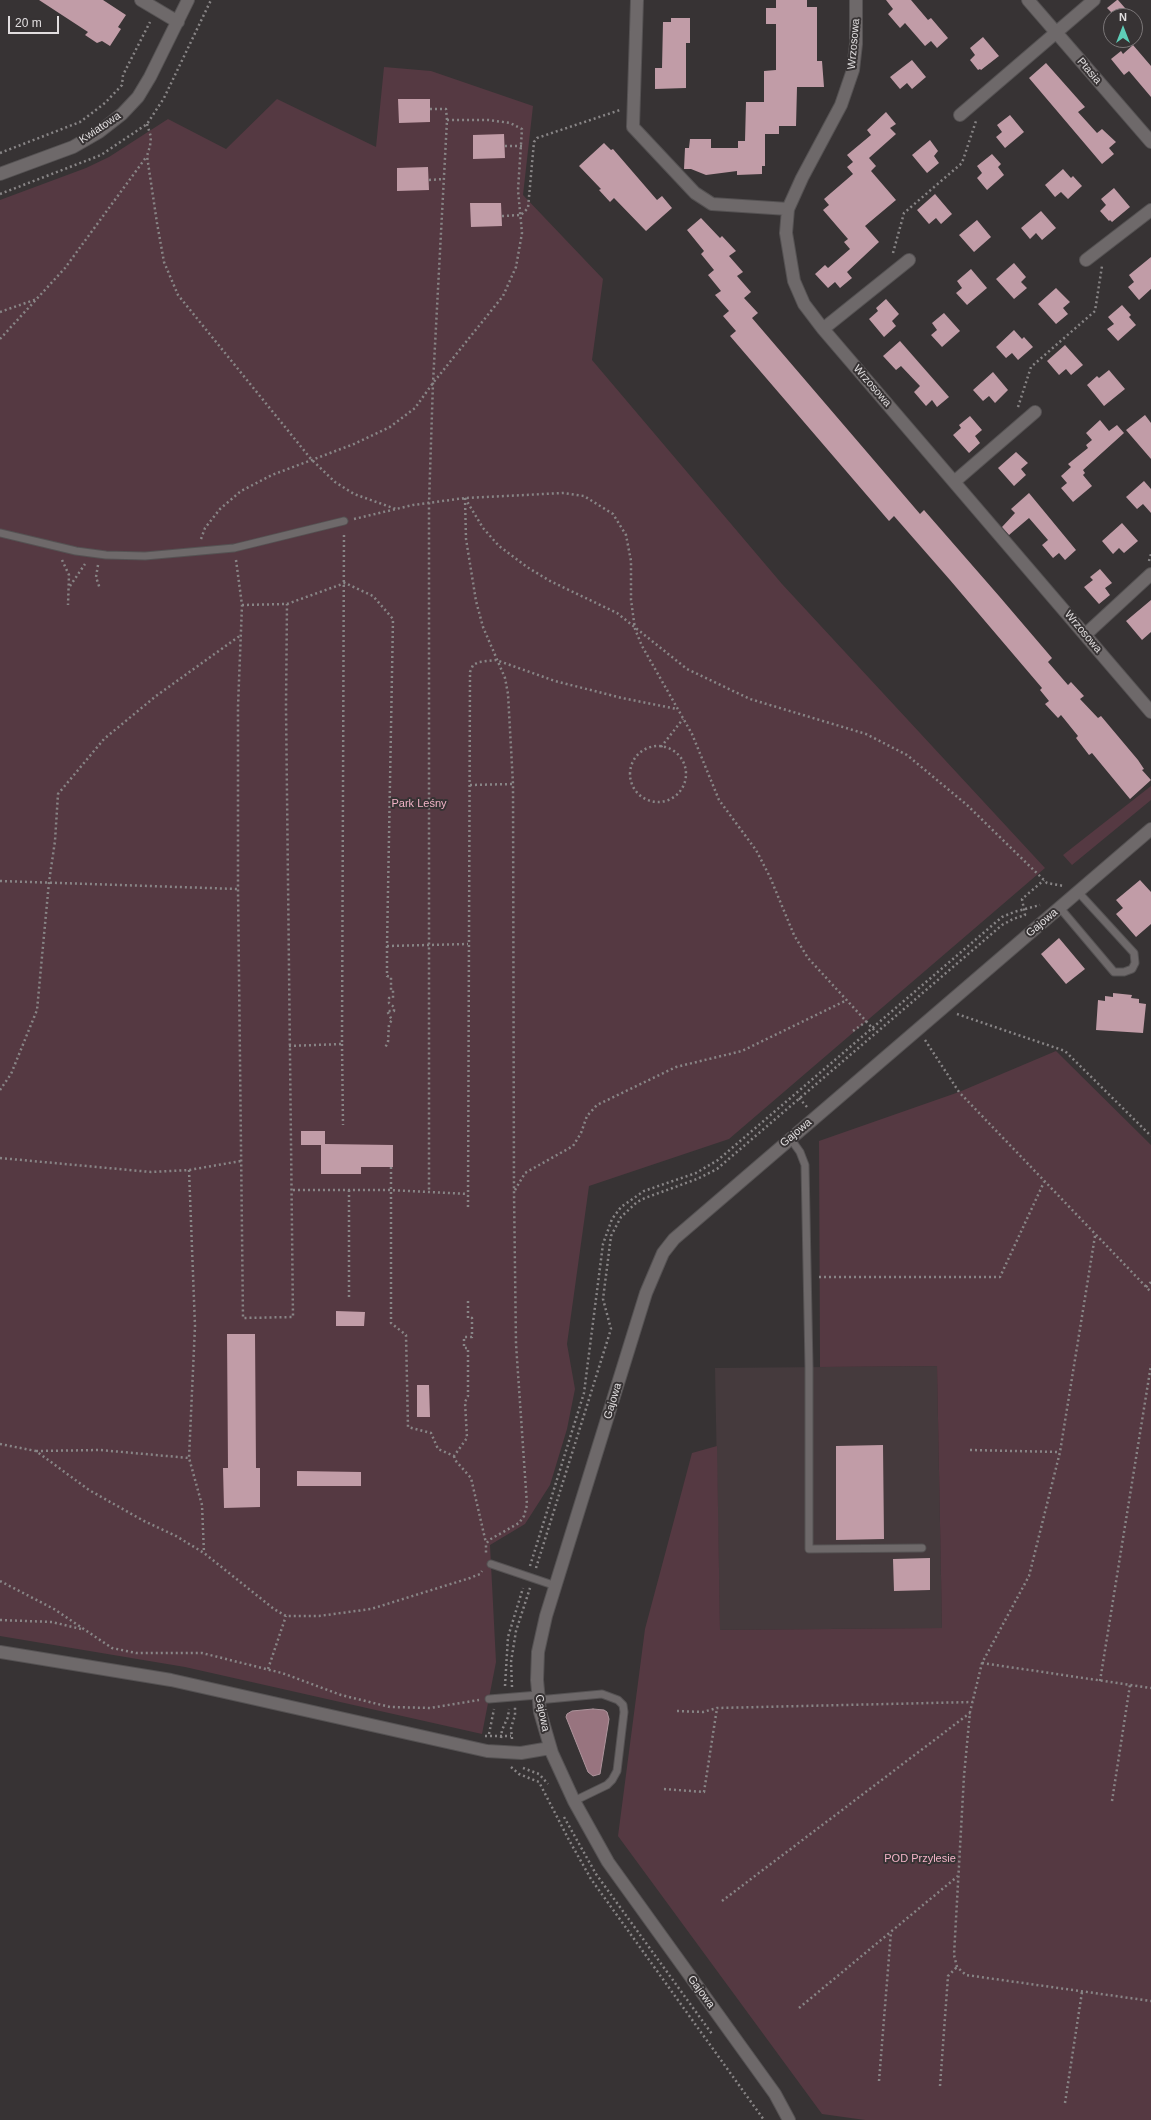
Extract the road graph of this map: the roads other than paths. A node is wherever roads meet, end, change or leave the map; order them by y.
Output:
1 (141, 0) edge
2 (188, 0) edge
3 (637, 0) edge
4 (856, 0) edge
5 (1028, 0) edge
6 (1094, 0) edge
7 (178, 22) junction
8 (1055, 32) junction
9 (960, 114) dead end
10 (1151, 142) edge
11 (0, 174) edge
12 (788, 209) junction
13 (1151, 210) edge
14 (909, 260) dead end
15 (1086, 260) dead end
16 (823, 329) junction
17 (1035, 412) dead end
18 (954, 482) junction
19 (344, 521) road end
20 (0, 533) edge
21 (1151, 574) edge
22 (1086, 634) junction
23 (1151, 712) edge
24 (1151, 829) edge
25 (1079, 892) junction
26 (1060, 908) junction
27 (790, 1138) junction
28 (922, 1548) dead end
29 (488, 1565) road end
30 (556, 1586) junction
31 (0, 1652) edge
32 (538, 1698) junction
33 (492, 1699) road end
34 (550, 1748) junction
35 (574, 1801) junction
36 (789, 2120) edge

1 - 7 street
2 - 7 street, Kwiatowa
3 - 12 street
4 - 12 street, Wrzosowa
5 - 8 street, Ptasia
6 - 8 street
7 - 11 street, Kwiatowa
8 - 9 street
8 - 10 street, Ptasia
12 - 16 street, Wrzosowa
13 - 15 street
14 - 16 street
16 - 18 street, Wrzosowa
17 - 18 street
18 - 22 street, Wrzosowa
19 - 20 lane
21 - 22 street
22 - 23 street, Wrzosowa
24 - 25 street, Gajowa
25 - 26 street, Gajowa
25 - 26 lane
26 - 27 street, Gajowa
27 - 28 lane
27 - 30 street, Gajowa
29 - 30 lane
30 - 32 street, Gajowa
31 - 34 street
32 - 33 lane
32 - 34 street, Gajowa
32 - 35 lane
34 - 35 street, Gajowa
35 - 36 street, Gajowa

